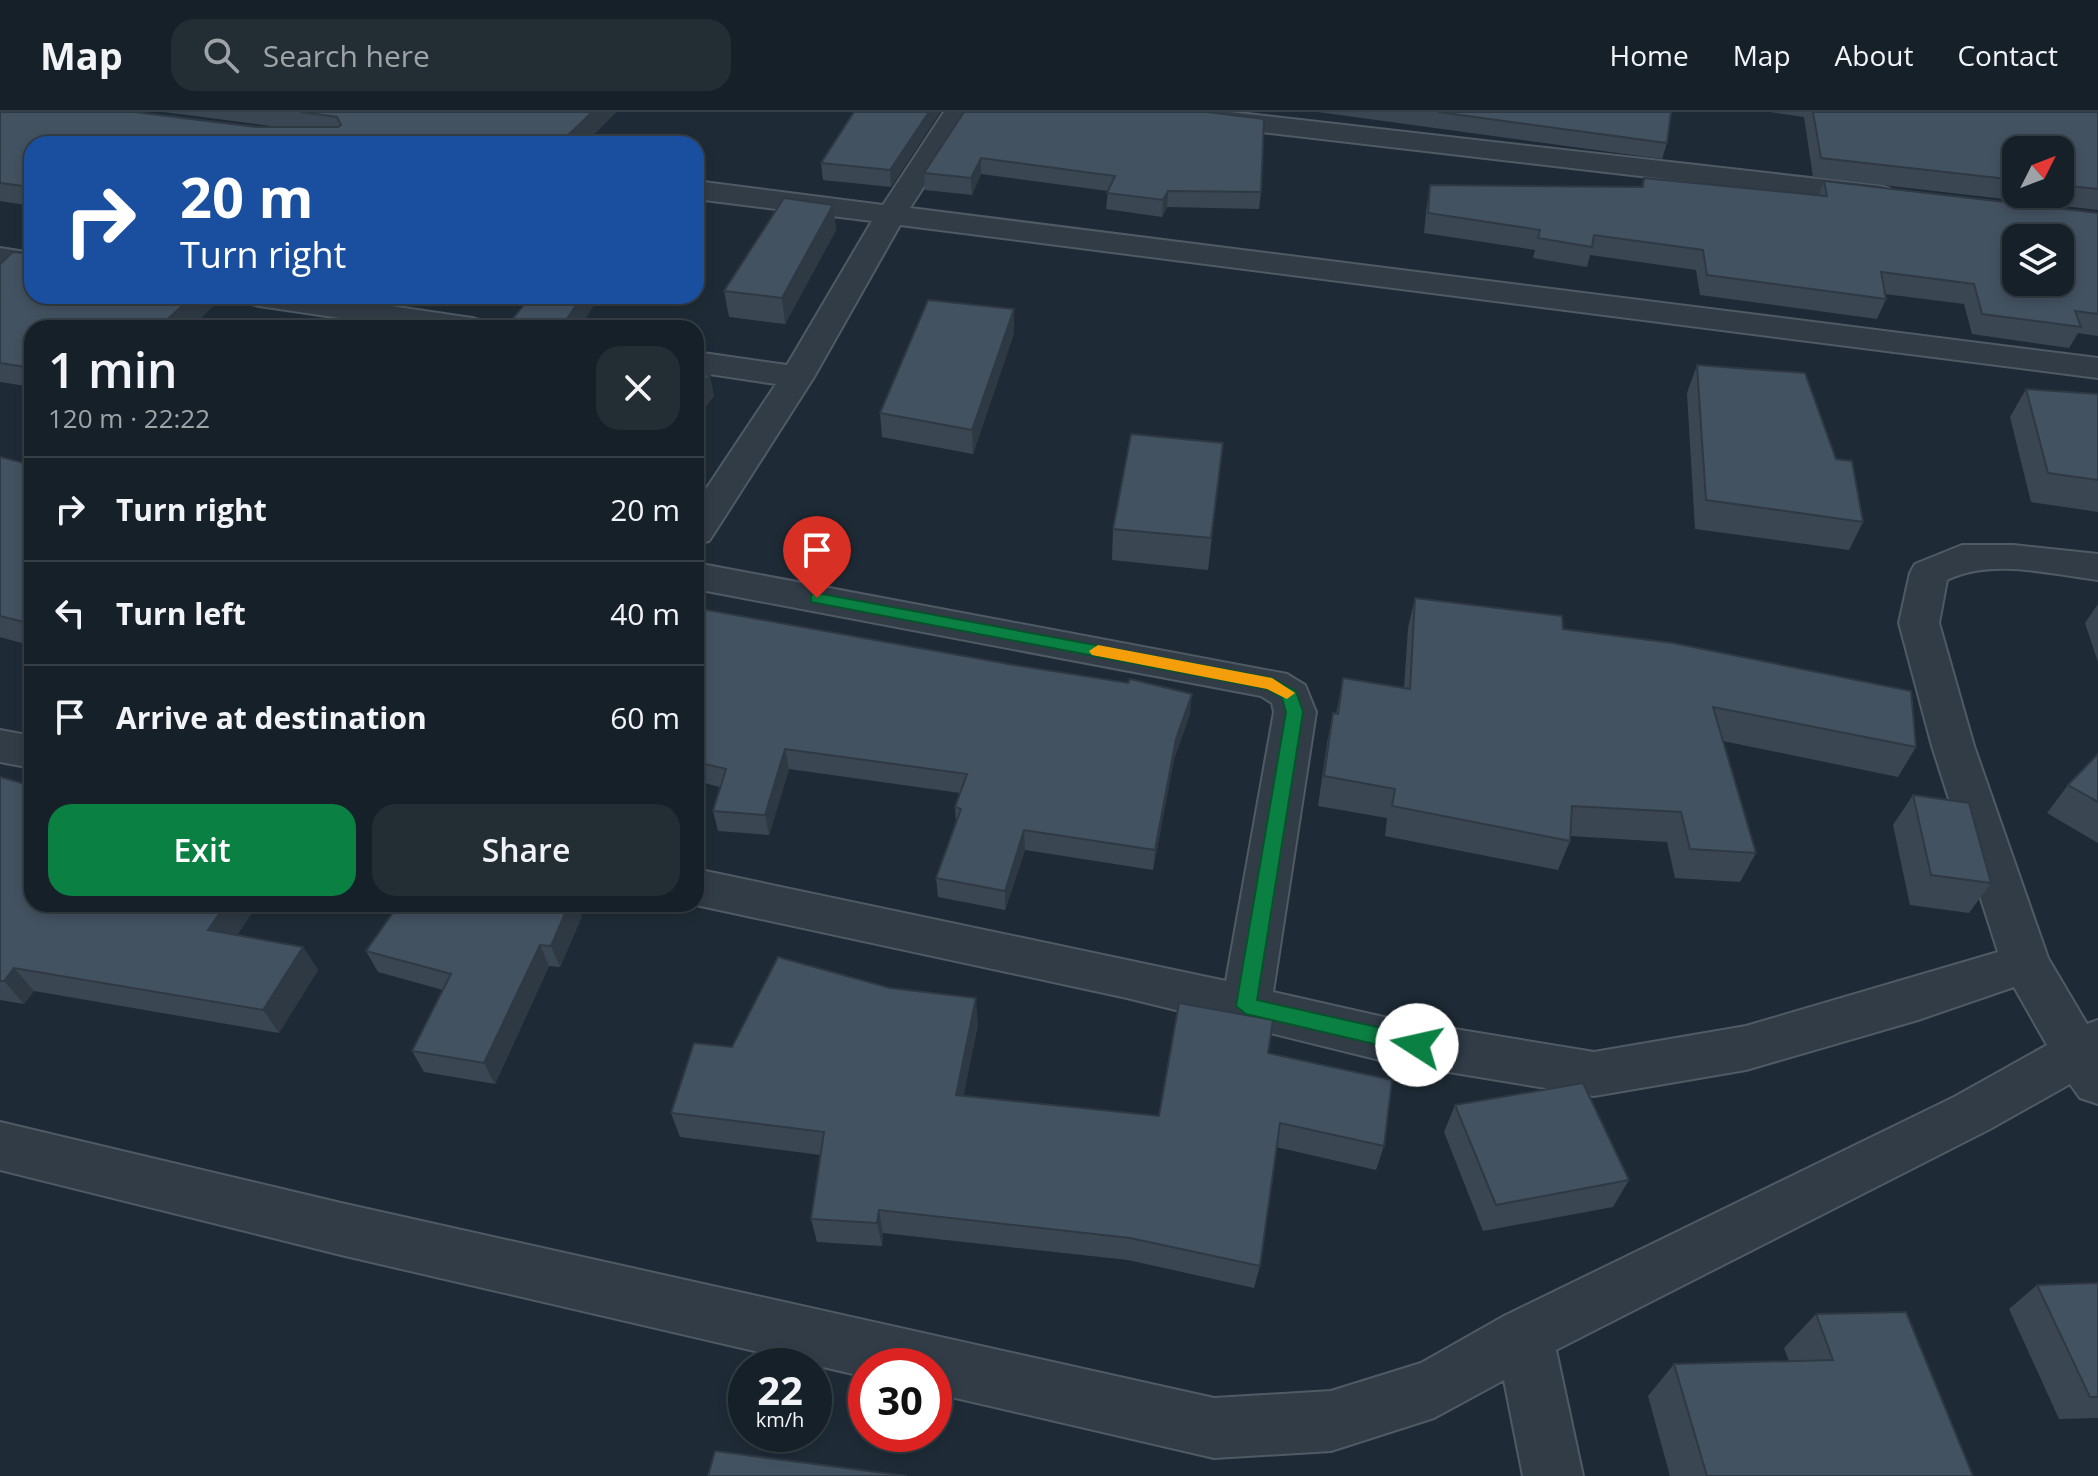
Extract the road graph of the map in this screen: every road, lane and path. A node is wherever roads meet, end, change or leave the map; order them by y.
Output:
1 (958, 112) edge
2 (1159, 112) edge
3 (704, 191) edge
4 (1912, 199) edge
5 (891, 215) junction
6 (0, 257) edge
7 (24, 261) edge
8 (312, 304) edge
9 (419, 320) edge
10 (704, 363) edge
11 (2098, 368) edge
12 (797, 377) junction
13 (704, 520) edge
14 (2098, 567) edge
15 (704, 578) edge
16 (0, 746) edge
17 (24, 750) edge
18 (704, 889) edge
19 (2026, 963) junction
20 (1246, 1006) junction
21 (2091, 1059) edge
22 (0, 1146) edge
23 (1524, 1336) junction
24 (1553, 1476) edge

1 - 5 street
2 - 4 street
3 - 5 street
5 - 11 street
5 - 12 street
6 - 7 street
8 - 9 street
10 - 12 street
12 - 13 street
14 - 19 street
15 - 20 street
16 - 17 street
18 - 20 street
19 - 20 street
19 - 21 street
21 - 23 street
22 - 23 street
23 - 24 street

